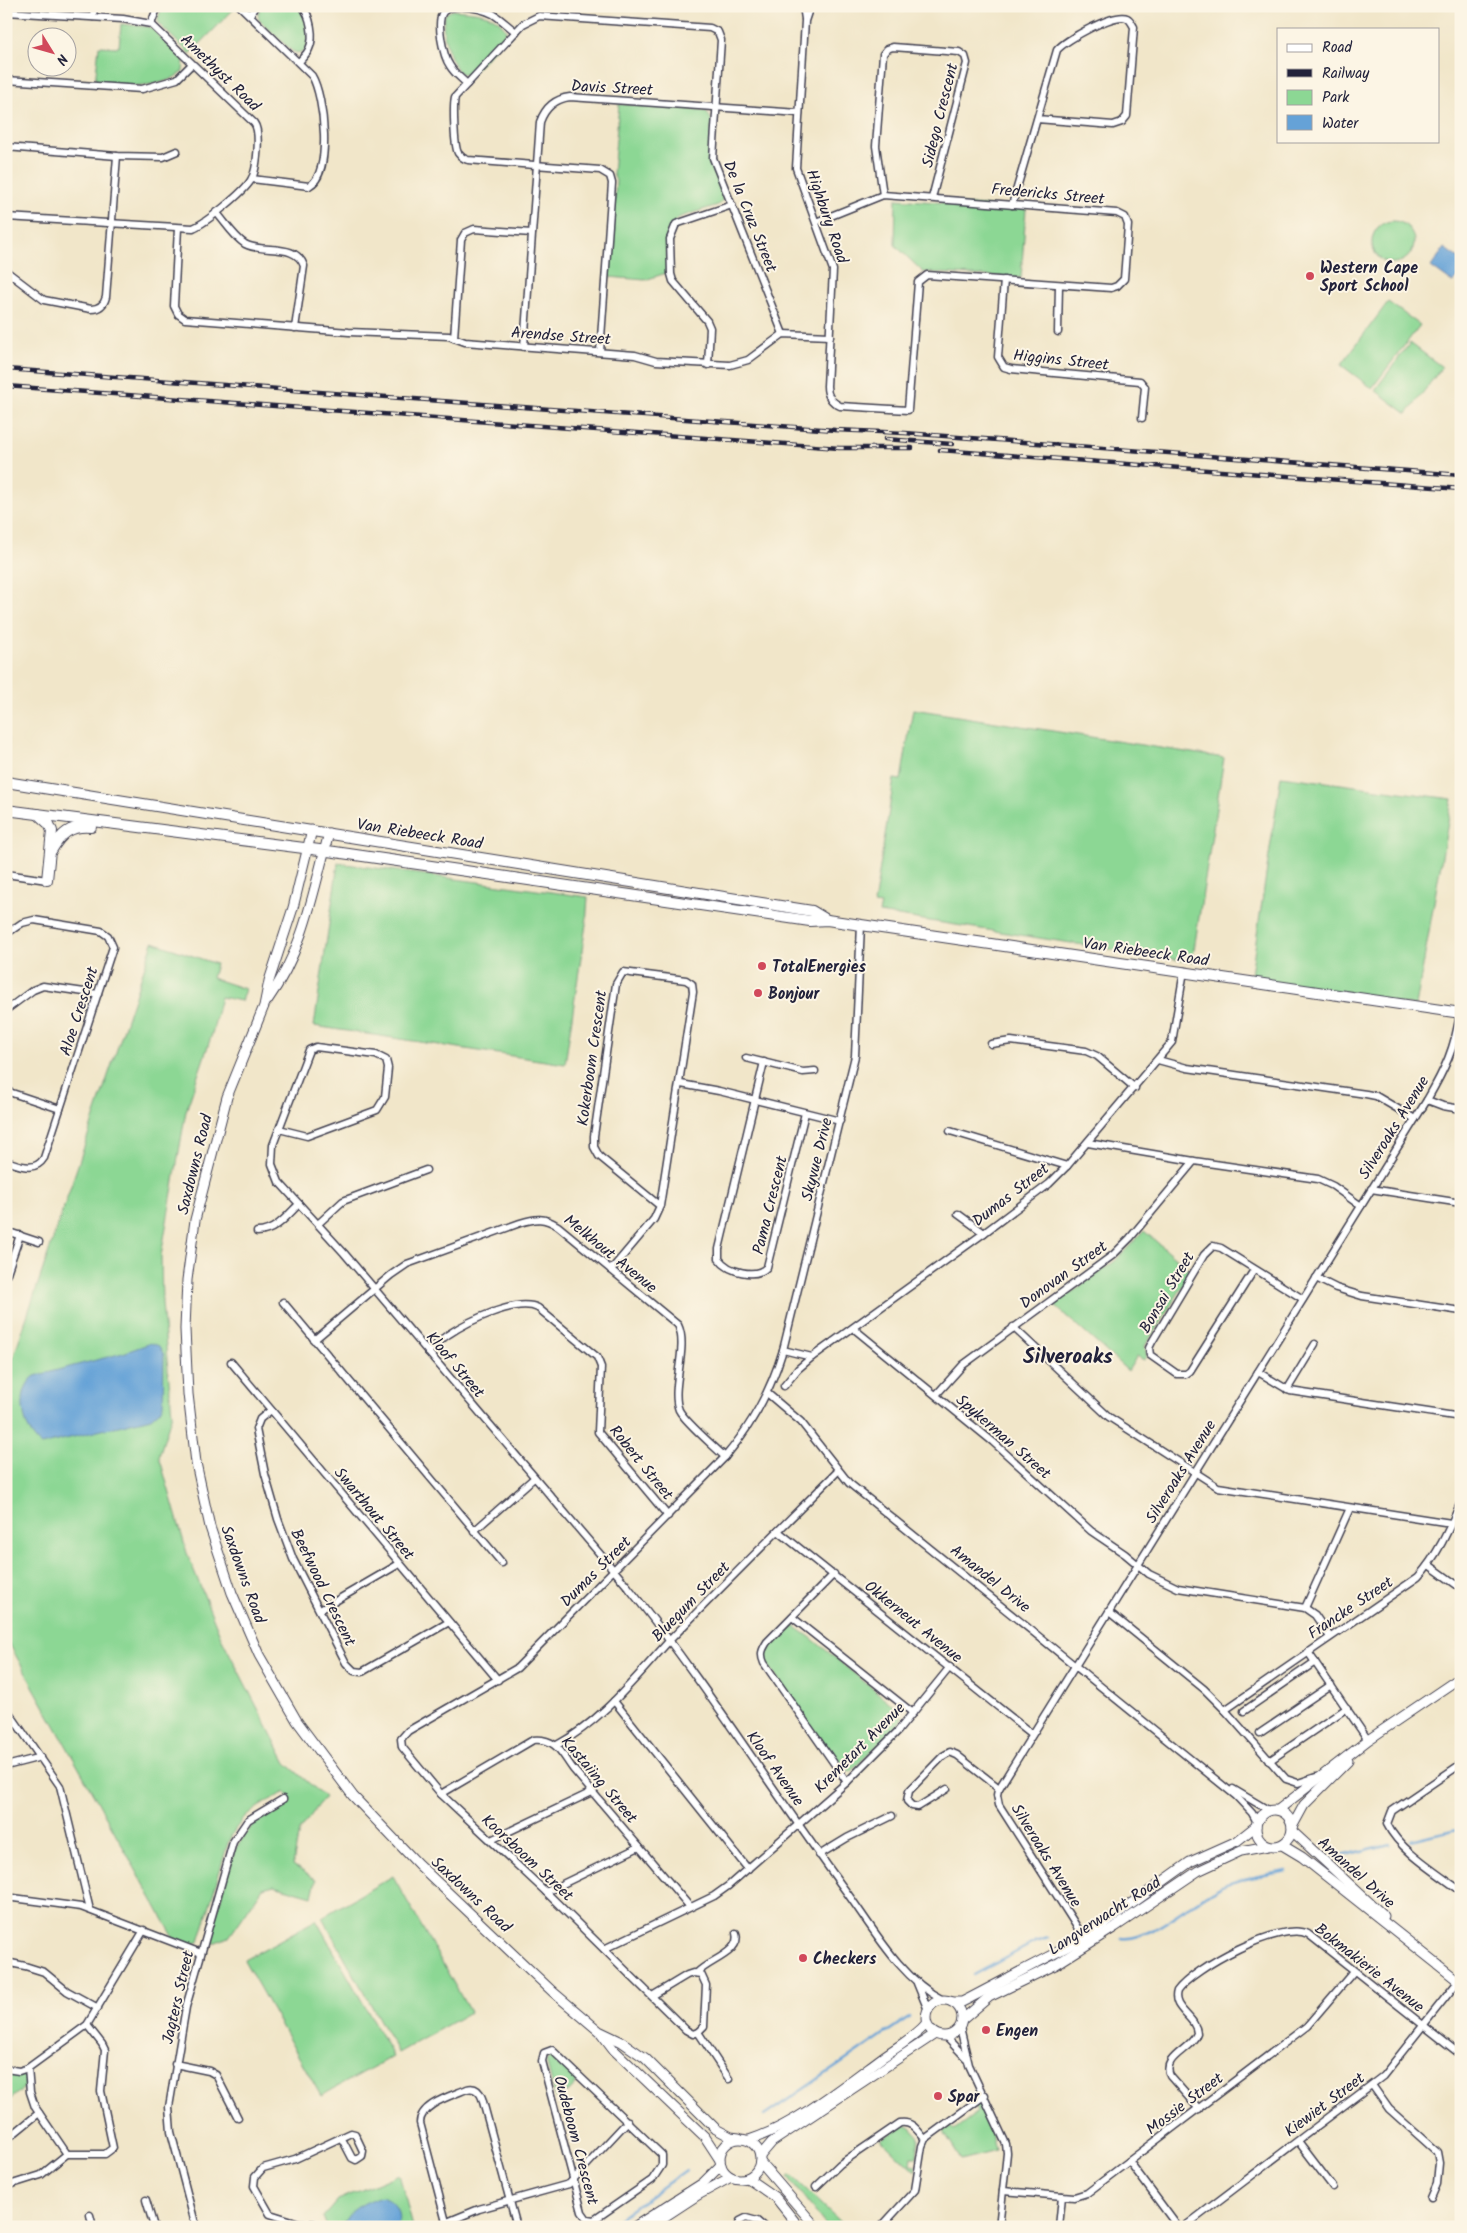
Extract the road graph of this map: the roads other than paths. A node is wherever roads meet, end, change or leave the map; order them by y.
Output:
1 (94, 6) edge
2 (158, 6) edge
3 (240, 6) edge
4 (255, 6) edge
5 (302, 6) edge
6 (803, 6) edge
7 (810, 6) edge
8 (6, 12) edge
9 (250, 15) junction
10 (93, 17) junction
11 (805, 21) junction
12 (151, 24) junction
13 (516, 32) junction
14 (299, 62) junction
15 (192, 64) junction
16 (6, 80) edge
17 (467, 84) junction
18 (716, 108) junction
19 (799, 113) junction
20 (1037, 119) junction
21 (6, 147) edge
22 (177, 151) dead end
23 (116, 156) junction
24 (537, 165) junction
25 (252, 179) junction
26 (882, 194) junction
27 (932, 198) junction
28 (732, 205) junction
29 (1012, 205) junction
30 (216, 212) junction
31 (6, 216) edge
32 (816, 222) junction
33 (112, 224) junction
34 (178, 228) junction
35 (532, 233) junction
36 (6, 271) edge
37 (1004, 280) junction
38 (1059, 284) junction
39 (295, 328) junction
40 (1058, 332) dead end
41 (784, 334) junction
42 (830, 336) junction
43 (454, 338) junction
44 (524, 346) junction
45 (600, 352) junction
46 (708, 365) junction
47 (1142, 418) dead end
48 (6, 782) edge
49 (6, 810) edge
50 (38, 814) junction
51 (133, 826) junction
52 (312, 830) junction
53 (329, 833) junction
54 (308, 848) junction
55 (324, 850) junction
56 (51, 851) junction
57 (6, 874) edge
58 (47, 880) joint
59 (827, 920) junction
60 (861, 926) junction
61 (6, 934) edge
62 (1184, 971) junction
63 (98, 994) junction
64 (264, 1006) junction
65 (6, 1010) edge
66 (1460, 1013) edge
67 (991, 1044) dead end
68 (746, 1058) dead end
69 (1158, 1060) junction
70 (764, 1062) junction
71 (815, 1071) dead end
72 (681, 1084) junction
73 (1134, 1088) junction
74 (6, 1090) edge
75 (1427, 1100) junction
76 (755, 1102) junction
77 (60, 1109) junction
78 (1461, 1109) edge
79 (805, 1113) junction
80 (1414, 1118) junction
81 (840, 1121) junction
82 (279, 1129) junction
83 (950, 1131) dead end
84 (1088, 1143) junction
85 (6, 1161) edge
86 (1194, 1161) junction
87 (1068, 1166) junction
88 (426, 1170) dead end
89 (1370, 1190) junction
90 (1461, 1203) edge
91 (299, 1204) junction
92 (660, 1206) junction
93 (1360, 1206) junction
94 (958, 1214) dead end
95 (318, 1224) junction
96 (6, 1232) edge
97 (258, 1232) dead end
98 (984, 1233) junction
99 (20, 1235) junction
100 (39, 1242) dead end
101 (611, 1270) junction
102 (1254, 1270) junction
103 (6, 1276) edge
104 (1316, 1278) junction
105 (375, 1289) junction
106 (1303, 1299) junction
107 (283, 1302) dead end
108 (1461, 1311) edge
109 (1013, 1327) junction
110 (853, 1328) junction
111 (314, 1340) junction
112 (1316, 1344) dead end
113 (783, 1350) junction
114 (428, 1352) junction
115 (812, 1357) junction
116 (231, 1362) dead end
117 (1258, 1372) junction
118 (784, 1386) dead end
119 (1287, 1390) junction
120 (767, 1393) junction
121 (936, 1395) junction
122 (271, 1410) junction
123 (1461, 1417) edge
124 (725, 1457) junction
125 (838, 1471) junction
126 (1195, 1473) junction
127 (534, 1478) junction
128 (1461, 1502) edge
129 (1350, 1508) junction
130 (668, 1516) junction
131 (1451, 1523) junction
132 (474, 1531) junction
133 (778, 1531) junction
134 (502, 1563) dead end
135 (400, 1564) junction
136 (1138, 1565) junction
137 (1429, 1565) junction
138 (614, 1570) junction
139 (834, 1574) junction
140 (1461, 1588) edge
141 (1305, 1608) junction
142 (320, 1610) junction
143 (1109, 1612) junction
144 (792, 1617) junction
145 (449, 1622) junction
146 (1330, 1637) junction
147 (671, 1640) junction
148 (1308, 1652) junction
149 (1315, 1662) junction
150 (1076, 1666) junction
151 (950, 1667) junction
152 (1461, 1677) edge
153 (498, 1680) junction
154 (1331, 1684) junction
155 (614, 1701) junction
156 (6, 1708) edge
157 (1346, 1708) junction
158 (1226, 1710) junction
159 (1244, 1711) dead end
160 (913, 1713) junction
161 (408, 1731) joint
162 (1260, 1733) dead end
163 (1032, 1734) junction
164 (1368, 1740) junction
165 (557, 1745) junction
166 (1358, 1749) junction
167 (41, 1757) junction
168 (1269, 1761) junction
169 (1461, 1764) edge
170 (6, 1766) edge
171 (1208, 1774) junction
172 (1320, 1776) junction
173 (847, 1782) junction
174 (999, 1788) junction
175 (947, 1789) dead end
176 (592, 1792) junction
177 (440, 1794) junction
178 (283, 1799) dead end
179 (1274, 1810) junction
180 (892, 1816) dead end
181 (1256, 1824) junction
182 (799, 1825) junction
183 (1292, 1829) junction
184 (491, 1840) junction
185 (1282, 1845) junction
186 (1268, 1846) junction
187 (639, 1847) junction
188 (820, 1855) junction
189 (748, 1869) junction
190 (1461, 1891) edge
191 (546, 1892) junction
192 (6, 1897) edge
193 (690, 1907) junction
194 (90, 1910) junction
195 (144, 1930) junction
196 (736, 1933) dead end
197 (1400, 1935) junction
198 (1084, 1938) junction
199 (604, 1949) junction
200 (201, 1953) junction
201 (6, 1962) edge
202 (1354, 1971) junction
203 (698, 1973) junction
204 (916, 1981) junction
205 (1460, 1981) edge
206 (652, 1996) junction
207 (948, 2001) junction
208 (98, 2008) junction
209 (928, 2010) junction
210 (961, 2023) junction
211 (926, 2024) junction
212 (87, 2025) junction
213 (1424, 2026) junction
214 (599, 2031) junction
215 (698, 2032) junction
216 (940, 2035) junction
217 (1461, 2055) edge
218 (967, 2059) junction
219 (175, 2064) junction
220 (28, 2068) junction
221 (6, 2069) edge
222 (729, 2079) dead end
223 (1372, 2085) junction
224 (985, 2094) junction
225 (1199, 2109) junction
226 (39, 2113) junction
227 (238, 2118) dead end
228 (628, 2121) junction
229 (341, 2137) dead end
230 (738, 2138) junction
231 (925, 2139) junction
232 (6, 2140) edge
233 (749, 2140) junction
234 (1298, 2141) junction
235 (67, 2154) junction
236 (760, 2159) junction
237 (1129, 2162) junction
238 (720, 2163) junction
239 (731, 2177) junction
240 (747, 2178) junction
241 (574, 2179) junction
242 (6, 2186) edge
243 (816, 2187) dead end
244 (1333, 2187) dead end
245 (1003, 2191) junction
246 (1062, 2196) junction
247 (1431, 2198) dead end
248 (146, 2200) dead end
249 (510, 2200) junction
250 (90, 2215) dead end
251 (446, 2222) junction
252 (315, 2226) edge
253 (93, 2227) edge
254 (154, 2227) edge
255 (196, 2227) edge
256 (435, 2227) edge
257 (517, 2227) edge
258 (634, 2227) edge
259 (649, 2227) edge
260 (738, 2227) edge
261 (764, 2227) edge
262 (799, 2227) edge
263 (816, 2227) edge
264 (881, 2227) edge
265 (999, 2227) edge
266 (1059, 2227) edge
267 (1178, 2227) edge
268 (1184, 2227) edge

1 - 10 street
2 - 12 street
3 - 9 street
4 - 9 street
5 - 14 street
6 - 11 street, Highbury Road
7 - 11 street, Highbury Road
8 - 10 street
9 - 14 street
10 - 12 street
11 - 19 street, Highbury Road
12 - 15 street, Amethyst Road
13 - 17 street, De la Cruz Street
13 - 17 street
13 - 18 street, De la Cruz Street
14 - 25 street
15 - 16 street
15 - 25 street, Amethyst Road
17 - 24 street, De la Cruz Street
18 - 19 street, Davis Street
18 - 24 street, Davis Street
18 - 28 street, De la Cruz Street
19 - 32 street, Highbury Road
20 - 20 street
20 - 29 street
21 - 23 street
22 - 23 street
23 - 33 street
24 - 35 street, Davis Street
24 - 45 street
25 - 30 street
26 - 27 street, Fredericks Street
26 - 27 street, Sidego Crescent
26 - 32 street, Fredericks Street
27 - 29 street, Fredericks Street
28 - 41 street, De la Cruz Street
28 - 46 street
29 - 38 street, Fredericks Street
30 - 34 street
30 - 39 street
31 - 33 street
32 - 42 street, Highbury Road
33 - 34 street
33 - 36 street
34 - 39 street, Arendse Street
35 - 43 street
35 - 44 street, Davis Street
37 - 38 street, Fredericks Street
37 - 42 street, Highbury Road
37 - 47 street, Higgins Street
38 - 40 street
39 - 43 street, Arendse Street
41 - 42 street
41 - 46 street, Arendse Street
43 - 44 street, Arendse Street
44 - 45 street, Arendse Street
45 - 46 street, Arendse Street
48 - 52 main road, Van Riebeeck Road
49 - 50 main road, Van Riebeeck Road
50 - 51 main road, Van Riebeeck Road
50 - 56 main road
51 - 54 main road, Van Riebeeck Road
51 - 56 main road
52 - 53 main road, Van Riebeeck Road
52 - 54 street, Saxdowns Road
53 - 55 street, Saxdowns Road
53 - 59 main road, Van Riebeeck Road
54 - 55 main road, Van Riebeeck Road
54 - 64 street, Saxdowns Road
55 - 59 main road, Van Riebeeck Road
55 - 64 street, Saxdowns Road
56 - 58 main road
57 - 58 street
59 - 60 main road, Van Riebeeck Road
60 - 62 main road, Van Riebeeck Road
60 - 81 street, Skyvue Drive
61 - 63 street, Aloe Crescent
62 - 66 main road, Van Riebeeck Road
62 - 69 street, Dumas Street
63 - 65 street
63 - 77 street, Aloe Crescent
64 - 214 street, Saxdowns Road
66 - 75 street, Silveroaks Avenue
67 - 73 street
68 - 70 street
69 - 73 street, Dumas Street
69 - 80 street
70 - 71 street
70 - 76 street, Pama Crescent
72 - 76 street
72 - 92 street, Kokerboom Crescent
72 - 92 street, Kokerboom Crescent
73 - 84 street, Dumas Street
74 - 77 street
75 - 78 street
75 - 80 street, Silveroaks Avenue
76 - 79 street
76 - 79 street, Pama Crescent
77 - 85 street, Aloe Crescent
79 - 81 street
80 - 89 street, Silveroaks Avenue
81 - 113 street, Skyvue Drive
82 - 82 street
82 - 91 street, Kloof Street
83 - 87 street
84 - 86 street
84 - 87 street, Dumas Street
86 - 93 street
86 - 109 street, Donovan Street
87 - 98 street, Dumas Street
88 - 95 street
89 - 90 street
89 - 93 street, Silveroaks Avenue
91 - 95 street, Kloof Street
91 - 97 street
92 - 101 street, Kokerboom Crescent
93 - 104 street, Silveroaks Avenue
94 - 98 street
95 - 105 street, Kloof Street
96 - 99 street
98 - 110 street, Dumas Street
99 - 100 street
99 - 103 street
101 - 105 street, Melkhout Avenue
101 - 124 street, Melkhout Avenue
102 - 102 street, Bonsai Street
102 - 106 street, Bonsai Street
104 - 106 street, Silveroaks Avenue
104 - 108 street
105 - 111 street, Melkhout Avenue
105 - 114 street, Kloof Street
106 - 117 street, Silveroaks Avenue
107 - 111 street
109 - 121 street, Donovan Street
109 - 126 street
110 - 115 street, Dumas Street
110 - 121 street, Spykerman Street
111 - 132 street
112 - 119 street
113 - 115 street
113 - 120 street, Skyvue Drive
114 - 127 street, Kloof Street
114 - 130 street, Robert Street
115 - 118 street, Dumas Street
116 - 122 street, Swarthout Street
117 - 119 street
117 - 126 street, Silveroaks Avenue
119 - 123 street
120 - 124 street, Dumas Street
120 - 125 street, Amandel Drive
121 - 136 street, Spykerman Street
122 - 135 street, Swarthout Street
122 - 142 street, Beefwood Crescent
124 - 130 street, Dumas Street
125 - 133 street, Bluegum Street
125 - 150 street, Amandel Drive
126 - 129 street
126 - 136 street, Silveroaks Avenue
127 - 132 street
127 - 138 street, Kloof Street
128 - 131 street, Francke Street
129 - 131 street
129 - 141 street
130 - 138 street, Dumas Street
131 - 137 street, Francke Street
132 - 134 street
133 - 139 street, Okkerneut Avenue
133 - 147 street, Bluegum Street
135 - 142 street
135 - 145 street, Swarthout Street
136 - 141 street, Spykerman Street
136 - 143 street, Silveroaks Avenue
137 - 140 street
137 - 146 street, Francke Street
138 - 147 street, Kloof Avenue
138 - 153 street, Dumas Street
139 - 144 street
139 - 151 street, Okkerneut Avenue
141 - 146 street
142 - 145 street, Beefwood Crescent
143 - 150 street, Silveroaks Avenue
143 - 158 street
144 - 160 street
144 - 173 street
145 - 153 street, Swarthout Street
146 - 148 street, Francke Street
147 - 155 street, Bluegum Street
147 - 182 street, Kloof Avenue
148 - 149 street
148 - 158 street, Francke Street
149 - 154 street
149 - 159 street
150 - 163 street, Silveroaks Avenue
150 - 171 street, Amandel Drive
151 - 160 street, Kremetart Avenue
151 - 163 street, Okkerneut Avenue
152 - 164 street
153 - 161 street, Dumas Street
154 - 157 street
154 - 162 street
155 - 165 street, Bluegum Street
155 - 189 street
156 - 167 street
157 - 164 street
157 - 168 street
158 - 168 street
160 - 173 street, Kremetart Avenue
161 - 177 street, Koorsboom Street
163 - 174 street, Silveroaks Avenue
164 - 166 street
165 - 176 street, Kastaiing Street
165 - 177 street, Kastaiing Street
166 - 172 street
166 - 183 street
167 - 170 street
167 - 194 street
168 - 172 street
169 - 190 street
171 - 179 street, Amandel Drive
171 - 181 street, Amandel Drive
172 - 179 street
173 - 182 street, Kremetart Avenue
174 - 175 street
174 - 198 street, Silveroaks Avenue
176 - 184 street
176 - 187 street, Kastaiing Street
177 - 184 street, Koorsboom Street
178 - 200 street, Jagters Street
179 - 181 street
179 - 183 street
180 - 188 street
181 - 186 street
181 - 198 street, Langverwacht Road
182 - 188 street, Kloof Avenue
182 - 189 street, Kremetart Avenue
183 - 185 street
183 - 197 street, Amandel Drive
184 - 191 street, Koorsboom Street
185 - 186 street
185 - 197 street, Amandel Drive
186 - 210 street, Langverwacht Road
187 - 191 street
187 - 193 street, Kastaiing Street
188 - 204 street, Kloof Avenue
189 - 193 street, Kremetart Avenue
191 - 199 street, Koorsboom Street
192 - 194 street
193 - 199 street, Kremetart Avenue
194 - 195 street
195 - 200 street
195 - 208 street
196 - 203 street
197 - 205 street, Amandel Drive
198 - 207 street, Langverwacht Road
199 - 206 street, Koorsboom Street
200 - 219 street, Jagters Street
201 - 208 street
202 - 213 street, Bokmakierie Avenue
202 - 225 street, Mossie Street
202 - 225 street, Bokmakierie Avenue
203 - 206 street
203 - 215 street
204 - 207 street, Kloof Avenue
204 - 209 street, Kloof Avenue
205 - 213 street, Kiewiet Street
206 - 215 street, Koorsboom Street
207 - 209 street
207 - 210 street
208 - 212 street
209 - 211 street
210 - 216 street
210 - 218 street
211 - 216 street
211 - 233 street
212 - 220 street
212 - 235 street
213 - 217 street, Bokmakierie Avenue
213 - 223 street, Kiewiet Street
214 - 230 street, Saxdowns Road
214 - 238 street, Saxdowns Road
215 - 222 street
216 - 218 street
216 - 236 street
218 - 224 street
219 - 227 street
219 - 255 street, Jagters Street
220 - 221 street
220 - 226 street
223 - 234 street, Kiewiet Street
223 - 247 street
224 - 231 street
224 - 245 street
225 - 237 street, Mossie Street
226 - 232 street
226 - 235 street
228 - 241 street
228 - 241 street, Oudeboom Crescent
228 - 241 street, Oudeboom Crescent
229 - 252 street
230 - 233 street
230 - 238 street
231 - 243 street
231 - 264 street
233 - 236 street
234 - 244 street
234 - 268 street, Kiewiet Street
235 - 242 street
236 - 240 street
236 - 263 street
237 - 246 street, Mossie Street
237 - 267 street
238 - 239 street
238 - 258 street
239 - 240 street
239 - 259 street
240 - 262 street
241 - 249 street
245 - 246 street, Mossie Street
245 - 265 street
246 - 266 street
248 - 254 street
249 - 251 street
249 - 251 street
249 - 257 street
250 - 253 street
251 - 256 street
260 - 261 street

